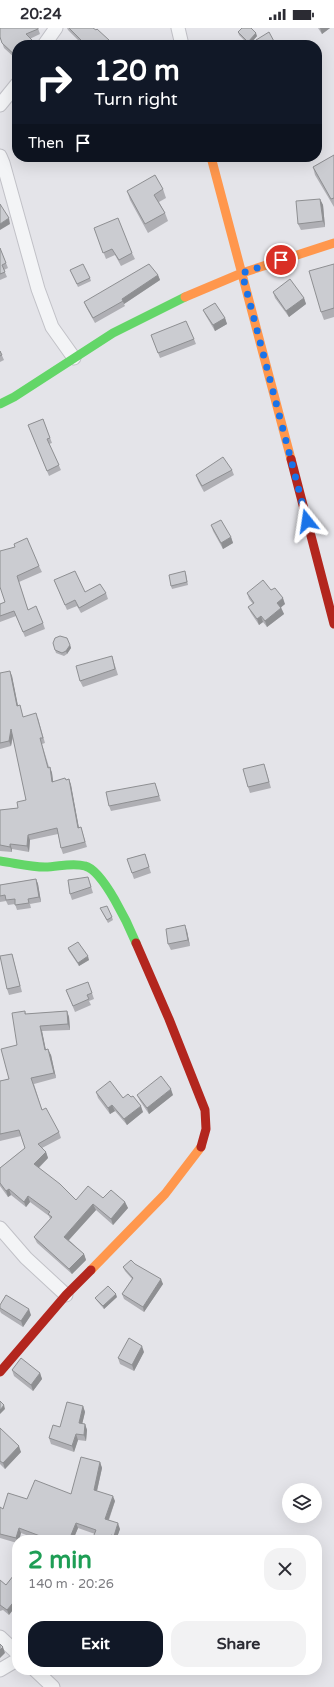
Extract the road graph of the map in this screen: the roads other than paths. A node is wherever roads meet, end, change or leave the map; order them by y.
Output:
1 (56, 28) edge
2 (178, 28) edge
3 (48, 40) edge
4 (181, 40) edge
5 (12, 90) edge
6 (0, 105) edge
7 (0, 156) edge
8 (212, 162) edge
9 (334, 243) edge
10 (242, 273) junction
11 (74, 358) junction
12 (0, 404) edge
13 (334, 624) edge
14 (0, 861) edge
15 (0, 1228) edge
16 (66, 1295) junction
17 (0, 1372) edge
18 (0, 1636) edge
19 (12, 1648) edge
20 (12, 1663) edge
21 (0, 1670) edge
22 (40, 1675) edge
23 (53, 1687) edge

1 - 3 street
2 - 4 street
5 - 6 street
7 - 11 street
8 - 10 street
9 - 10 street
10 - 11 street
10 - 13 street
11 - 12 street
14 - 16 street
15 - 16 street
16 - 17 street
18 - 19 street
20 - 21 street
22 - 23 street

